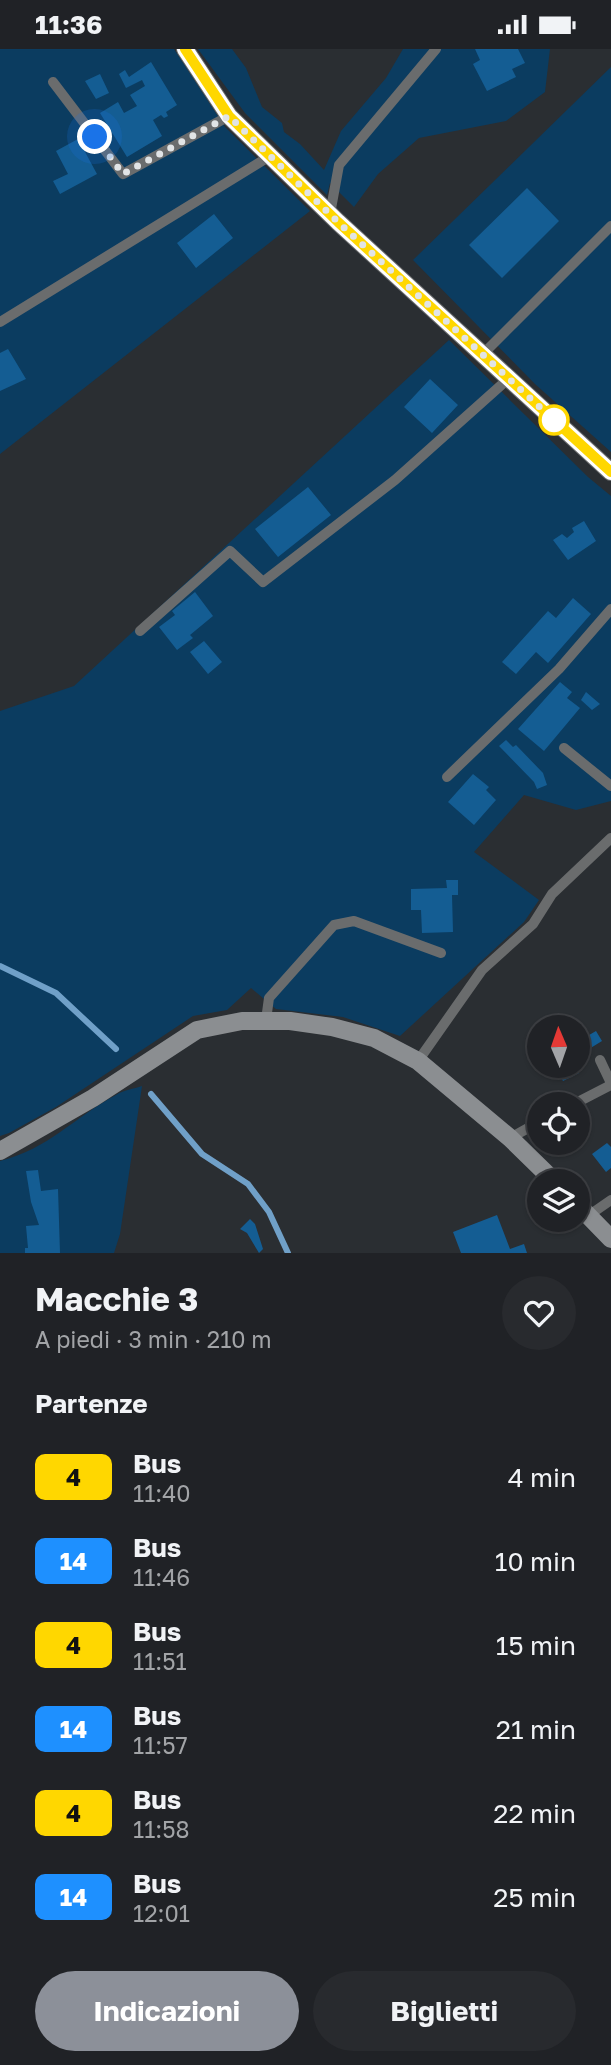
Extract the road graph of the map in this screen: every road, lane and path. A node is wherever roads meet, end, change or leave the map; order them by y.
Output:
1 (436, 49) edge
2 (189, 50) edge
3 (53, 82) dead end
4 (229, 116) junction
5 (270, 156) junction
6 (330, 214) junction
7 (611, 226) edge
8 (0, 322) edge
9 (482, 355) junction
10 (508, 379) junction
11 (609, 466) edge
12 (611, 609) edge
13 (140, 632) dead end
14 (564, 748) dead end
15 (447, 776) dead end
16 (611, 786) edge
17 (611, 838) edge
18 (441, 953) dead end
19 (266, 1020) junction
20 (600, 1060) dead end
21 (418, 1061) junction
22 (611, 1084) edge
23 (590, 1095) edge
24 (527, 1129) edge
25 (510, 1138) junction
26 (0, 1151) edge
27 (542, 1169) edge
28 (611, 1200) edge
29 (590, 1208) edge
30 (590, 1217) edge
31 (611, 1239) edge

1 - 6 lane
2 - 4 street
3 - 4 lane
4 - 5 street
5 - 6 street
5 - 8 lane
6 - 9 street
7 - 9 lane
9 - 10 street
10 - 11 street
10 - 13 lane
12 - 15 lane
14 - 16 lane
17 - 21 lane
18 - 19 lane
19 - 21 main road
19 - 26 main road
20 - 22 lane
21 - 25 main road
22 - 23 lane
24 - 25 lane
25 - 27 main road
28 - 29 lane
30 - 31 main road

